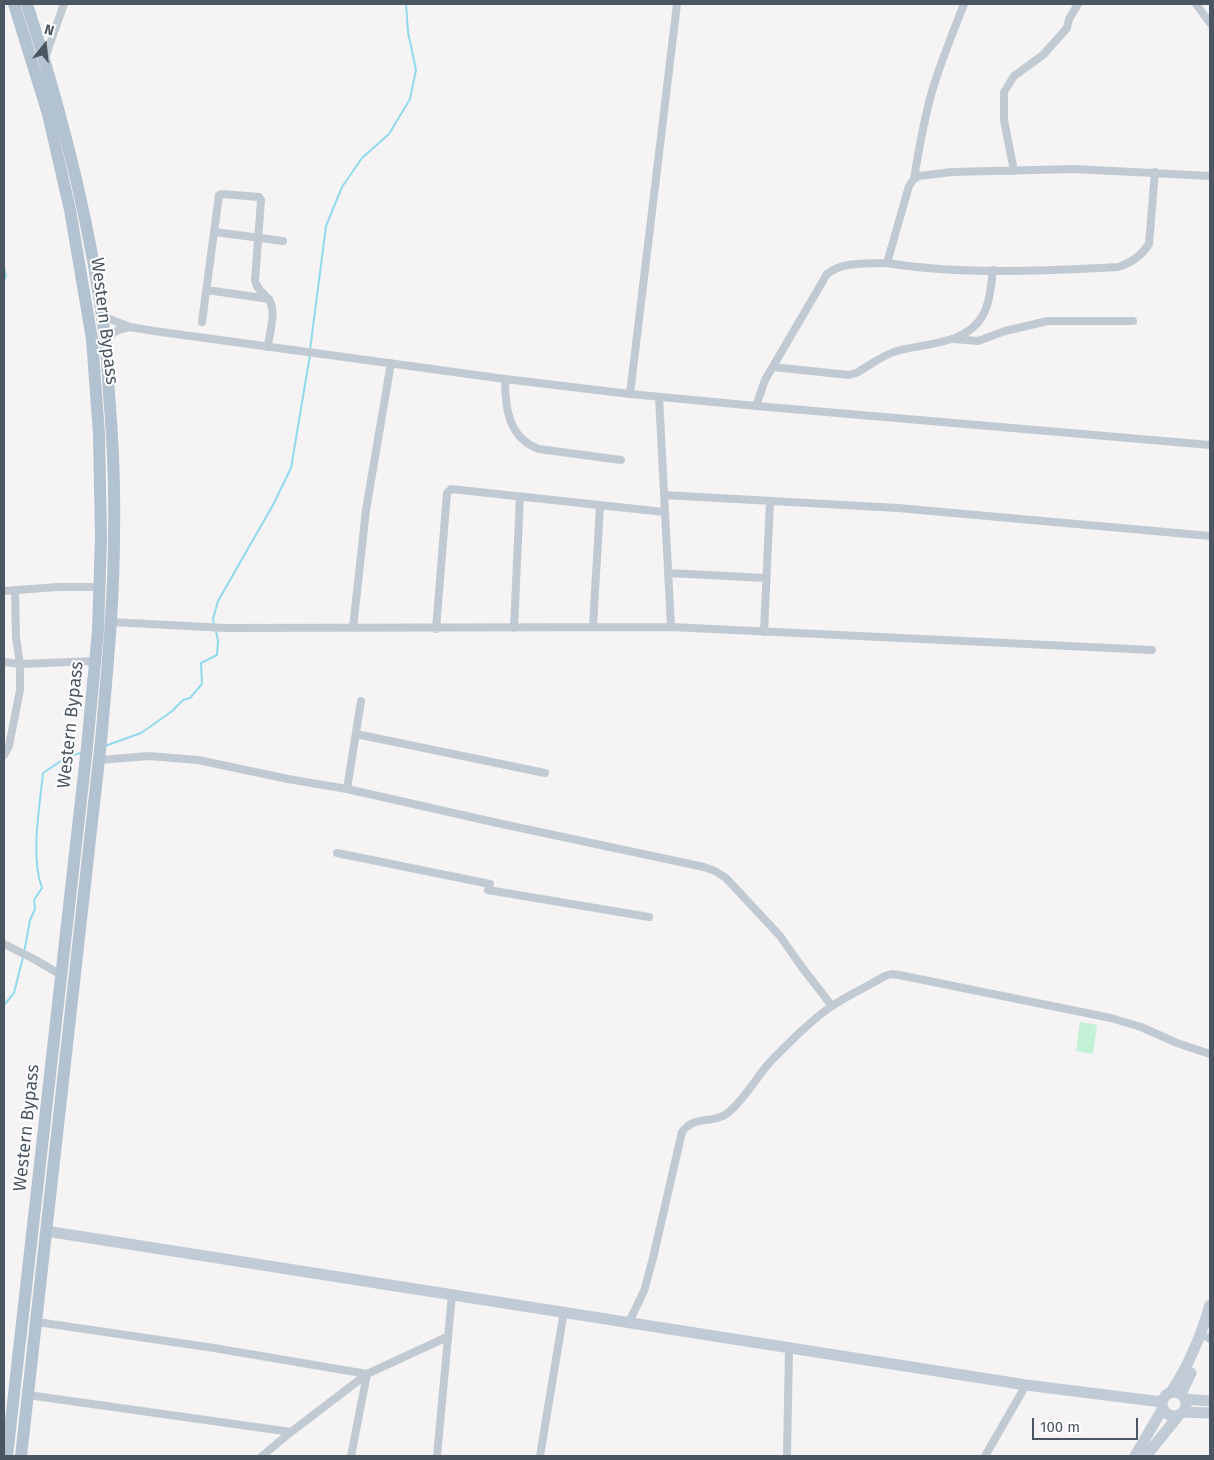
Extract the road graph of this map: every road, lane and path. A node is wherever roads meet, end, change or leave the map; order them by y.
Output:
1 (14, 4) edge
2 (27, 4) edge
3 (64, 4) edge
4 (677, 4) edge
5 (964, 4) edge
6 (1078, 4) edge
7 (1196, 4) edge
8 (1210, 23) edge
9 (44, 58) junction
10 (1014, 171) junction
11 (1156, 172) junction
12 (1210, 176) edge
13 (914, 179) junction
14 (215, 232) junction
15 (257, 238) junction
16 (283, 241) dead end
17 (888, 263) junction
18 (993, 270) junction
19 (207, 290) junction
20 (269, 299) junction
21 (102, 316) junction
22 (1133, 321) dead end
23 (202, 322) dead end
24 (130, 327) junction
25 (105, 339) junction
26 (953, 339) junction
27 (268, 347) junction
28 (391, 362) junction
29 (773, 367) junction
30 (505, 379) junction
31 (630, 394) junction
32 (659, 396) junction
33 (756, 406) junction
34 (1210, 445) edge
35 (621, 460) dead end
36 (664, 495) junction
37 (520, 496) junction
38 (770, 501) junction
39 (600, 506) junction
40 (664, 512) junction
41 (1210, 536) edge
42 (668, 573) junction
43 (766, 578) junction
44 (100, 587) junction
45 (15, 590) junction
46 (4, 591) edge
47 (111, 622) junction
48 (594, 626) junction
49 (353, 628) junction
50 (514, 628) junction
51 (671, 628) junction
52 (436, 629) junction
53 (764, 632) junction
54 (1152, 650) dead end
55 (96, 660) junction
56 (4, 662) edge
57 (20, 664) junction
58 (362, 701) dead end
59 (356, 734) junction
60 (100, 752) junction
61 (4, 755) edge
62 (545, 773) dead end
63 (347, 788) junction
64 (338, 853) dead end
65 (648, 916) dead end
66 (7, 946) edge
67 (61, 976) junction
68 (832, 1006) junction
69 (1210, 1054) edge
70 (46, 1231) junction
71 (452, 1294) junction
72 (1210, 1305) edge
73 (564, 1312) junction
74 (37, 1322) junction
75 (629, 1322) junction
76 (1210, 1324) edge
77 (447, 1337) junction
78 (1208, 1338) edge
79 (789, 1348) junction
80 (368, 1374) junction
81 (1026, 1385) junction
82 (28, 1395) junction
83 (1179, 1395) junction
84 (1210, 1401) edge
85 (1163, 1405) junction
86 (1181, 1413) junction
87 (1210, 1413) edge
88 (291, 1432) junction
89 (7, 1456) edge
90 (21, 1456) edge
91 (262, 1456) edge
92 (352, 1456) edge
93 (437, 1456) edge
94 (540, 1456) edge
95 (787, 1456) edge
96 (985, 1456) edge
97 (1135, 1456) edge
98 (1146, 1456) edge

1 - 44 main road, Western Bypass
2 - 9 main road, Western Bypass
3 - 9 street
4 - 31 street
5 - 13 street
6 - 10 street
7 - 8 street
9 - 21 main road, Western Bypass
10 - 11 street
10 - 13 street
11 - 12 street
11 - 18 street
13 - 17 street
14 - 15 street
14 - 15 street
14 - 19 street
15 - 16 street
15 - 20 street
17 - 18 street
17 - 29 street
18 - 26 street
19 - 20 street
19 - 23 street
20 - 27 street
21 - 24 street
21 - 25 main road, Western Bypass
22 - 26 street
24 - 25 street
24 - 27 street
25 - 47 main road, Western Bypass
26 - 29 street
27 - 28 street
28 - 30 street
28 - 49 street
29 - 33 street
30 - 31 street
30 - 35 street
31 - 32 street
32 - 33 street
32 - 36 street
33 - 34 street
36 - 38 street
36 - 40 street
37 - 39 street
37 - 50 street
37 - 52 street
38 - 41 street
38 - 43 street
39 - 40 street
39 - 48 street
40 - 42 street
42 - 43 street
42 - 51 street
43 - 53 street
44 - 45 street
44 - 55 main road, Western Bypass
45 - 46 street
45 - 57 street
47 - 49 street
47 - 60 main road, Western Bypass
48 - 50 street
48 - 51 street
49 - 52 street
50 - 52 street
51 - 53 street
53 - 54 street
55 - 57 street
55 - 67 main road, Western Bypass
56 - 57 street
57 - 61 street
58 - 59 street
59 - 62 street
59 - 63 street
60 - 63 street
60 - 70 main road, Western Bypass
63 - 68 street
64 - 65 street
66 - 67 street
67 - 89 main road, Western Bypass
68 - 69 street
68 - 75 street
70 - 71 street
70 - 74 main road, Western Bypass
71 - 73 street
71 - 77 street
72 - 83 street
73 - 75 street
73 - 94 street
74 - 80 street
74 - 82 main road, Western Bypass
75 - 79 street
76 - 78 street
77 - 80 street
77 - 93 street
78 - 83 street
79 - 81 street
79 - 95 street
80 - 88 street
80 - 92 street
81 - 85 street
81 - 96 street
82 - 88 street
82 - 90 main road, Western Bypass
83 - 84 street
83 - 85 street
83 - 86 street
85 - 86 street
85 - 97 street
86 - 87 street
86 - 98 street
88 - 91 street

